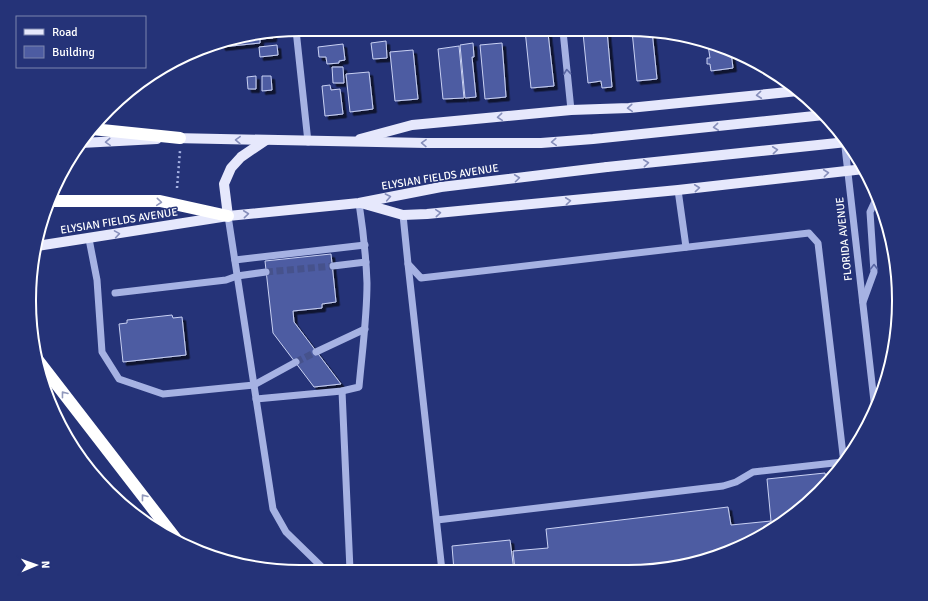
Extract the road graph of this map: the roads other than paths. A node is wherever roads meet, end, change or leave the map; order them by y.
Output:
1 (297, 36) edge
2 (564, 36) edge
3 (790, 92) edge
4 (571, 110) junction
5 (817, 116) edge
6 (99, 130) edge
7 (180, 138) junction
8 (266, 140) junction
9 (308, 142) junction
10 (348, 142) junction
11 (89, 143) edge
12 (840, 143) edge
13 (846, 152) edge
14 (858, 170) edge
15 (848, 171) junction
16 (678, 190) junction
17 (55, 201) edge
18 (359, 202) junction
19 (874, 204) edge
20 (404, 215) junction
21 (228, 216) junction
22 (89, 239) junction
23 (42, 245) edge
24 (365, 245) junction
25 (686, 247) junction
26 (235, 260) junction
27 (366, 262) junction
28 (408, 264) junction
29 (333, 266) tunnel mouth
30 (266, 272) tunnel mouth
31 (237, 276) junction
32 (115, 293) dead end
33 (863, 304) junction
34 (365, 329) junction
35 (316, 352) tunnel mouth
36 (296, 362) tunnel mouth
37 (45, 370) edge
38 (254, 384) junction
39 (342, 391) junction
40 (874, 398) edge
41 (256, 399) junction
42 (844, 451) edge
43 (838, 460) edge
44 (437, 520) junction
45 (170, 531) edge
46 (320, 565) edge
47 (350, 565) edge
48 (442, 565) edge

1 - 9 street
4 -> 2 street
3 -> 4 main road
4 -> 10 main road
5 -> 10 main road
6 - 7 highway
8 -> 7 main road
7 -> 11 main road
8 - 9 main road
8 - 21 main road
9 - 10 main road
18 -> 12 main road, ELYSIAN FIELDS AVENUE, bridge
13 - 15 street, FLORIDA AVENUE
14 - 15 main road
16 -> 15 main road
15 - 33 street, FLORIDA AVENUE
20 -> 16 main road
16 - 25 street
17 -> 21 highway
18 - 20 main road
21 -> 18 main road, ELYSIAN FIELDS AVENUE
18 - 24 street
33 -> 19 street, FLORIDA AVENUE
20 - 28 street
22 -> 21 main road, ELYSIAN FIELDS AVENUE
21 - 26 street
22 - 23 main road, ELYSIAN FIELDS AVENUE
22 - 38 street
24 - 26 street
24 - 27 street
25 - 28 street
25 - 42 street
26 - 31 street
27 - 29 street
27 - 34 street
28 - 44 street
30 - 31 street
31 - 32 street
31 - 38 street
33 - 40 street, FLORIDA AVENUE
34 - 35 street
34 - 39 street
36 - 38 street
45 -> 37 highway
38 - 41 street
39 - 41 street
39 - 47 street
41 - 46 street
43 - 44 street
44 - 48 street

